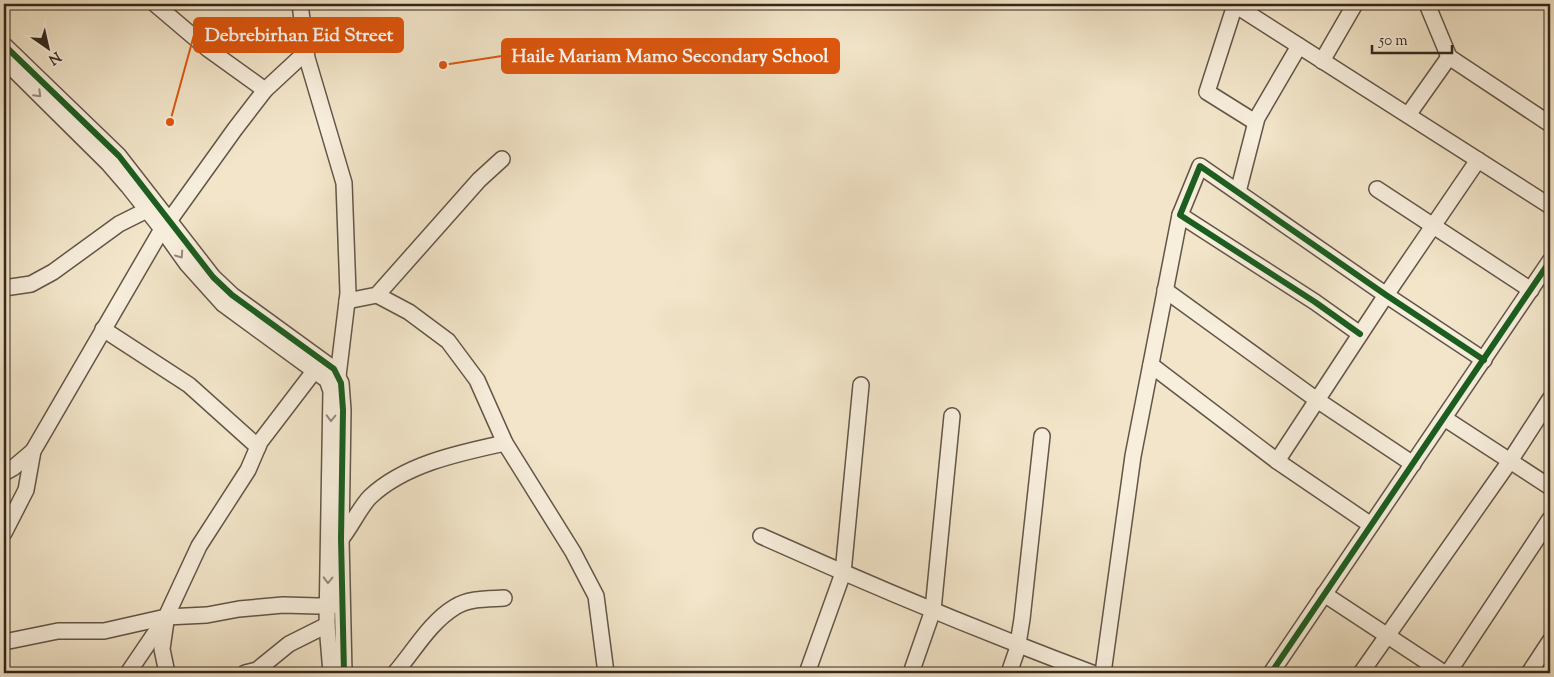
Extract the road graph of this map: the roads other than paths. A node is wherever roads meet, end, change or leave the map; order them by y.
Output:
1 (155, 4) edge
2 (300, 4) edge
3 (1235, 4) edge
4 (1355, 4) edge
5 (1427, 4) edge
6 (4, 45) edge
7 (1299, 46) junction
8 (306, 52) junction
9 (1450, 57) junction
10 (1322, 61) junction
11 (7, 68) edge
12 (265, 90) junction
13 (1408, 116) junction
14 (1255, 122) junction
15 (1550, 124) edge
16 (502, 160) dead end
17 (1478, 160) junction
18 (1377, 189) dead end
19 (1238, 192) junction
20 (1550, 206) edge
21 (147, 210) junction
22 (1180, 215) junction
23 (166, 225) junction
24 (1433, 226) junction
25 (1550, 261) edge
26 (4, 288) edge
27 (1165, 290) junction
28 (1531, 290) junction
29 (377, 295) junction
30 (1386, 295) junction
31 (347, 301) junction
32 (104, 329) junction
33 (1360, 334) junction
34 (1484, 360) junction
35 (318, 365) junction
36 (1151, 365) junction
37 (338, 376) junction
38 (861, 385) dead end
39 (1550, 399) edge
40 (1317, 400) junction
41 (952, 416) dead end
42 (1444, 418) junction
43 (1042, 436) dead end
44 (505, 443) junction
45 (258, 447) junction
46 (33, 451) junction
47 (1277, 461) junction
48 (1510, 461) junction
49 (1413, 464) junction
50 (5, 471) edge
51 (1550, 487) edge
52 (1550, 519) edge
53 (1371, 525) junction
54 (4, 533) edge
55 (761, 536) dead end
56 (341, 538) junction
57 (843, 573) junction
58 (1324, 594) junction
59 (504, 598) dead end
60 (335, 605) junction
61 (933, 610) junction
62 (166, 617) junction
63 (327, 626) junction
64 (1387, 636) junction
65 (1550, 641) edge
66 (4, 642) edge
67 (1018, 645) junction
68 (128, 673) edge
69 (167, 673) edge
70 (245, 673) edge
71 (332, 673) edge
72 (344, 673) edge
73 (395, 673) edge
74 (606, 673) edge
75 (807, 673) edge
76 (911, 673) edge
77 (1009, 673) edge
78 (1092, 673) edge
79 (1103, 673) edge
80 (1270, 673) edge
81 (1361, 673) edge
82 (1444, 673) edge
83 (1448, 673) edge
84 (1529, 673) edge

1 - 12 street
2 - 8 street
3 - 7 street
3 - 14 street
4 - 10 street
5 - 9 street
6 - 23 street
7 - 10 street
7 - 14 street
8 - 12 street
8 - 31 street
9 - 13 street
9 - 15 street
10 - 13 street
11 -> 21 street
12 - 23 street
13 - 17 street
14 - 19 street
16 - 29 street
17 - 20 street
17 - 24 street
18 - 24 street
19 - 22 street
19 - 30 street
21 - 23 street
21 - 26 street
22 - 27 street
22 - 33 street
23 - 32 street
23 - 35 street
24 - 28 street
24 - 30 street
25 - 28 street
27 - 36 street
27 - 40 street
28 - 34 street
29 - 31 street
29 - 44 street
30 - 33 street
30 - 34 street
31 - 37 street
32 - 45 street
32 - 46 street
33 - 40 street
34 - 42 street
35 - 37 street
35 - 45 street
35 -> 60 street
36 - 47 street
36 - 79 street
37 - 56 street
38 - 57 street
39 - 48 street
40 - 47 street
40 - 49 street
41 - 61 street
42 - 48 street
42 - 49 street
43 - 67 street
44 - 56 street
44 - 74 street
45 - 62 street
46 - 50 street
46 - 54 street
47 - 53 street
48 - 51 street
48 - 64 street
49 - 53 street
52 - 83 street
53 - 58 street
55 - 57 street
56 - 60 street
57 - 61 street
57 - 75 street
58 - 64 street
58 - 80 street
59 - 73 street
60 - 62 street
60 - 63 street
60 - 72 street
61 - 67 street
61 - 76 street
62 - 66 street
62 - 68 street
62 - 69 street
63 - 70 street
63 - 71 street
64 - 81 street
64 - 82 street
65 - 84 street
67 - 77 street
67 - 78 street

